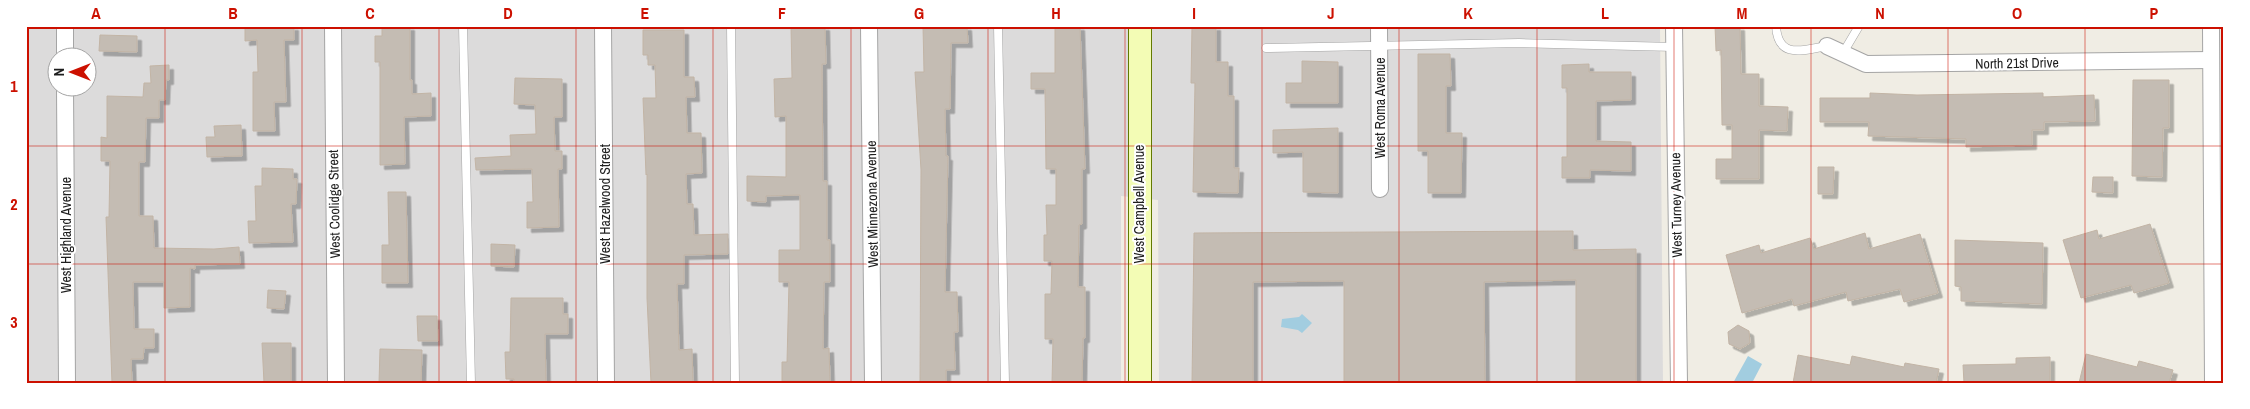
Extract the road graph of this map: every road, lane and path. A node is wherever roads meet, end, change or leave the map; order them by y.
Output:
1 (65, 26) edge
2 (333, 26) edge
3 (463, 26) edge
4 (603, 26) edge
5 (730, 26) edge
6 (869, 26) edge
7 (998, 26) edge
8 (1140, 26) edge
9 (1379, 26) edge
10 (1674, 26) edge
11 (1776, 26) edge
12 (1859, 26) edge
13 (2211, 26) edge
14 (1379, 46) junction
15 (1827, 46) joint
16 (1674, 47) junction
17 (65, 48) edge
18 (1266, 48) dead end
19 (1843, 53) junction
20 (2211, 60) junction
21 (65, 98) edge
22 (1380, 189) dead end
23 (67, 383) edge
24 (336, 383) edge
25 (471, 383) edge
26 (606, 383) edge
27 (735, 383) edge
28 (873, 383) edge
29 (1005, 383) edge
30 (1140, 383) edge
31 (1679, 383) edge
32 (2213, 383) edge

1 - 17 street
2 - 24 street, West Coolidge Street
3 - 25 lane
4 - 26 street, West Hazelwood Street
5 - 27 lane
6 - 28 street, West Minnezona Avenue
7 - 29 lane
8 - 30 street, West Campbell Avenue
9 - 14 street, West Roma Avenue
10 - 16 street, West Turney Avenue
11 - 15 lane
12 - 19 lane
13 - 20 street
14 - 16 lane
14 - 18 lane
14 - 22 street, West Roma Avenue
15 - 19 street, North 21st Drive
16 - 31 street, West Turney Avenue
19 - 20 street, North 21st Drive
20 - 32 street
21 - 23 street, West Highland Avenue

